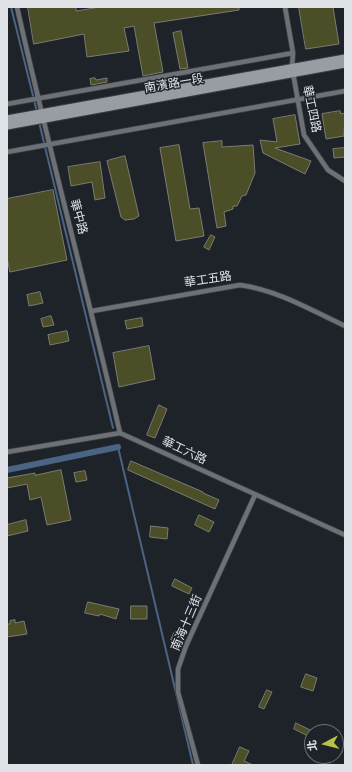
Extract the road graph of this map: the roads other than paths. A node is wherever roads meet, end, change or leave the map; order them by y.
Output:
1 (17, 7) edge
2 (285, 7) edge
3 (293, 53) junction
4 (345, 58) edge
5 (345, 64) edge
6 (293, 70) junction
7 (345, 91) edge
8 (38, 98) junction
9 (298, 100) junction
10 (7, 104) edge
11 (41, 116) junction
12 (7, 119) edge
13 (7, 126) edge
14 (49, 145) junction
15 (7, 152) edge
16 (345, 181) edge
17 (92, 311) junction
18 (345, 326) edge
19 (120, 433) junction
20 (7, 452) edge
21 (255, 495) junction
22 (345, 535) edge
23 (198, 765) edge

1 - 8 street, 華中路
2 - 3 street, 華工四路
3 - 6 street, 華工四路
3 - 8 street
4 - 6 main road, 南濱路一段
5 - 6 main road, 南濱路一段
6 - 9 street, 華工四路
6 - 11 main road, 南濱路一段
7 - 9 street
8 - 10 street
8 - 11 street, 華中路
9 - 14 street
9 - 16 street, 華工四路
11 - 12 main road, 南濱路一段
11 - 13 main road, 南濱路一段
11 - 14 street, 華中路
14 - 15 street
14 - 17 street, 華中路
17 - 18 street, 華工五路
17 - 19 street, 華中路
19 - 20 street
19 - 21 street, 華工六路
21 - 22 street, 華工六路
21 - 23 street, 南海十三街

